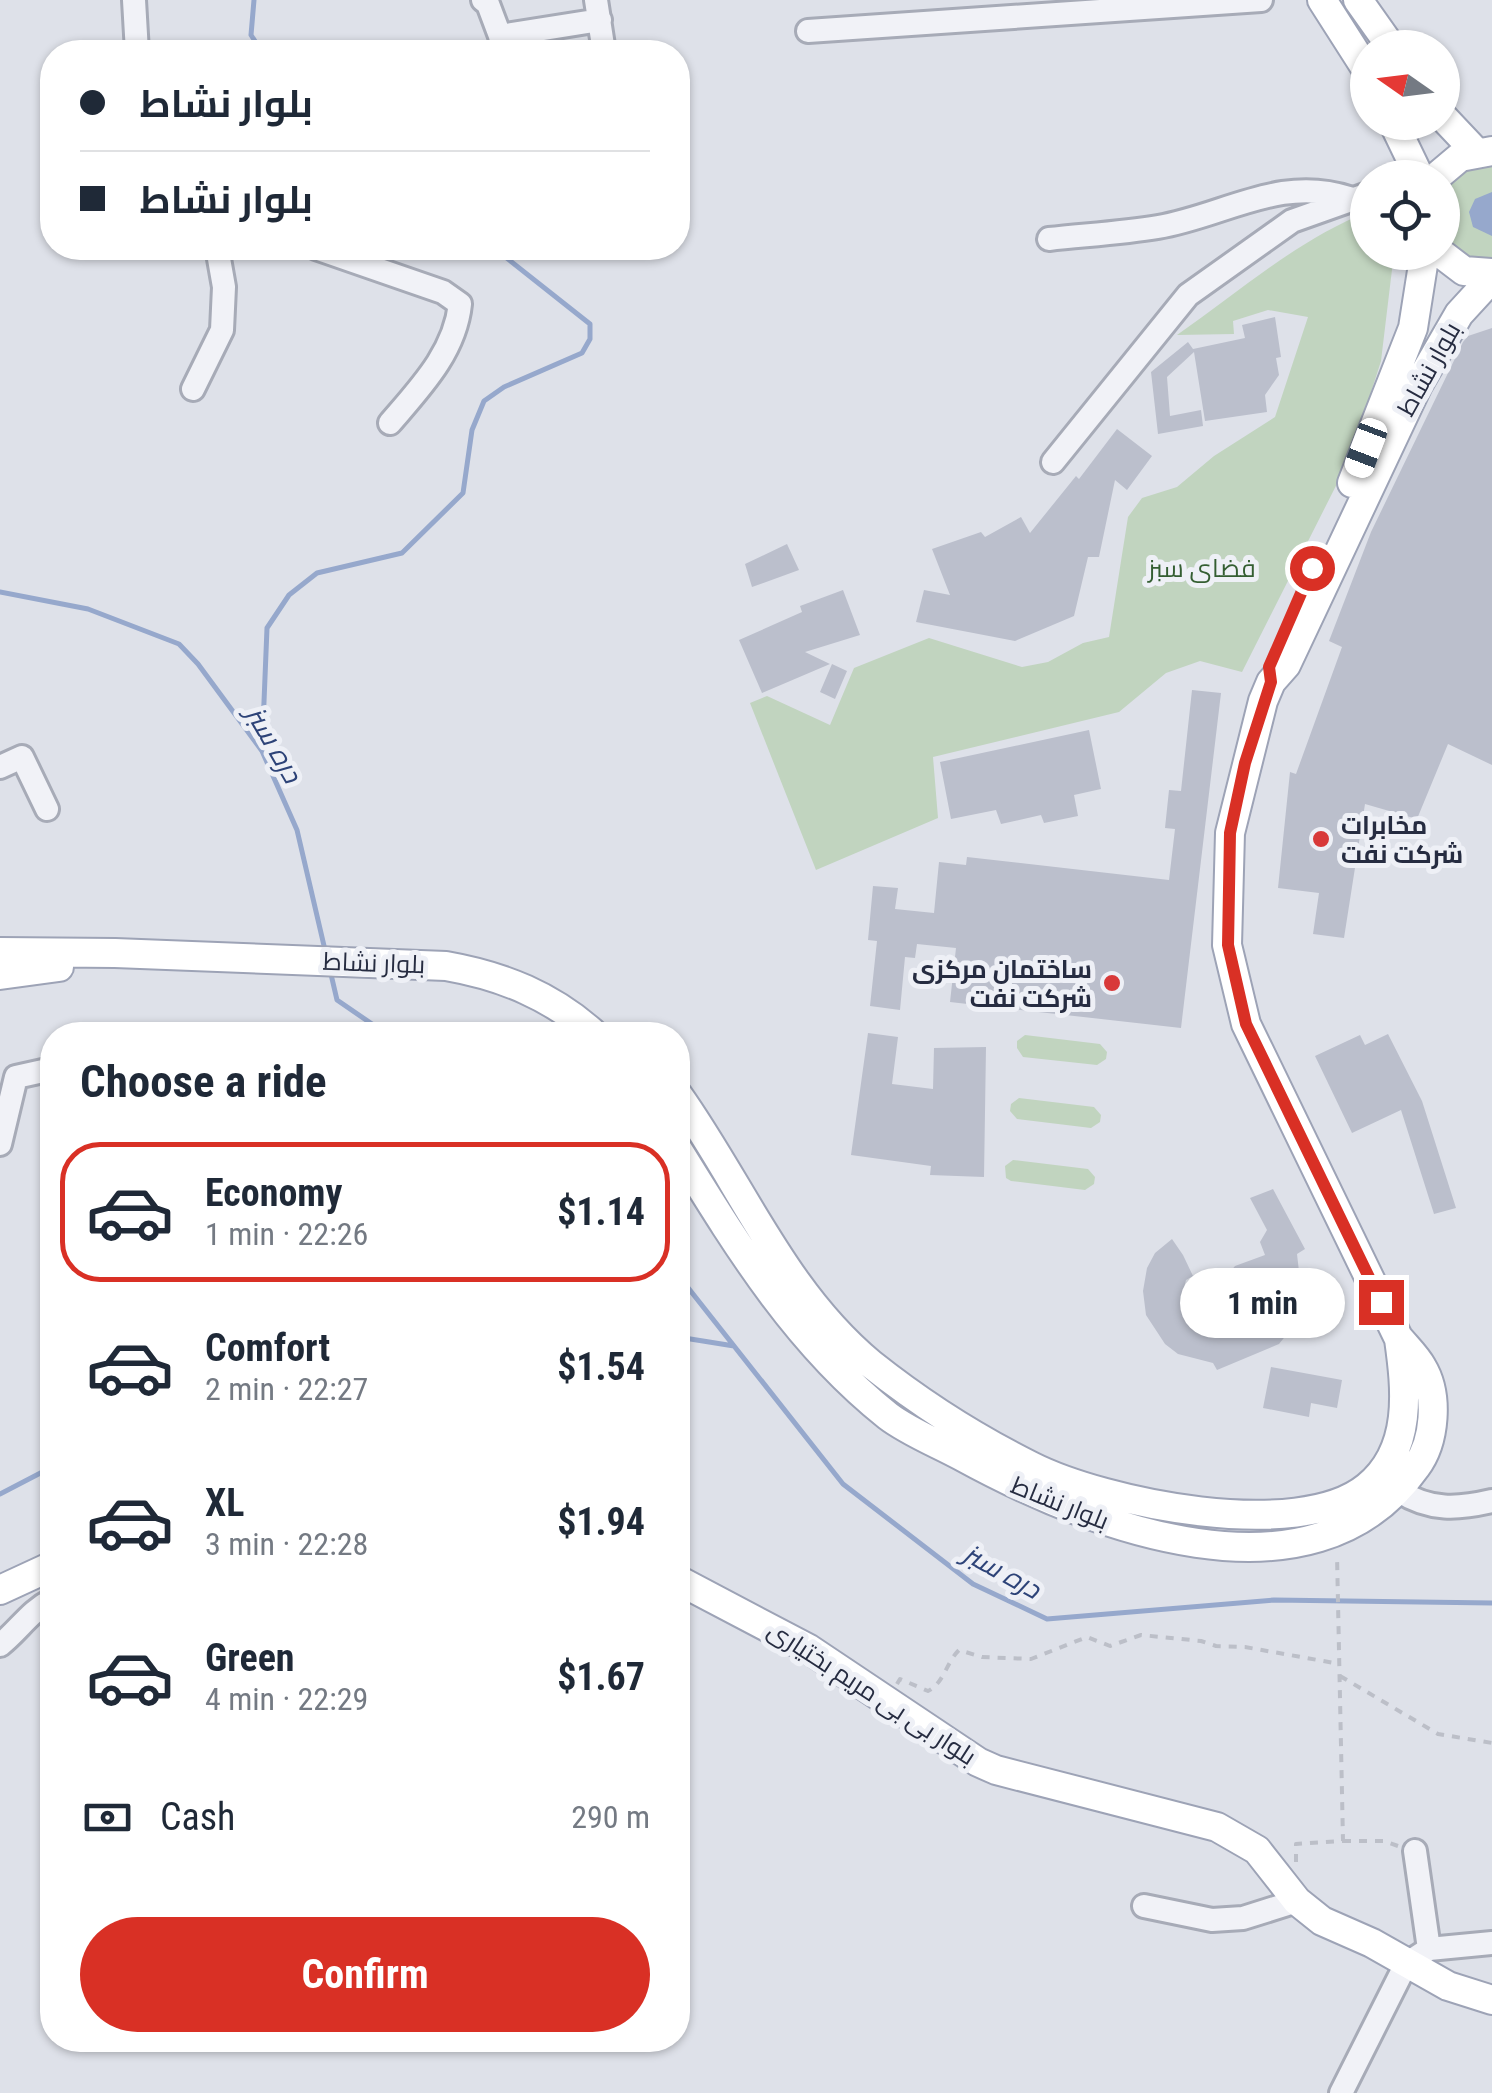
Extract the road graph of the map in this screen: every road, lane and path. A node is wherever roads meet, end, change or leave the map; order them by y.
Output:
1 (134, 0) edge
2 (483, 0) edge
3 (1261, 0) edge
4 (1322, 0) edge
5 (1358, 0) edge
6 (1091, 6) edge
7 (598, 10) edge
8 (1379, 30) edge
9 (808, 31) dead end
10 (136, 40) edge
11 (501, 40) edge
12 (513, 40) edge
13 (602, 40) edge
14 (1350, 44) edge
15 (1460, 131) edge
16 (1484, 152) edge
17 (1455, 160) edge
18 (1350, 194) edge
19 (1350, 199) edge
20 (1049, 238) dead end
21 (219, 260) edge
22 (351, 260) edge
23 (1460, 268) edge
24 (1422, 270) edge
25 (1492, 275) edge
26 (192, 388) dead end
27 (390, 423) dead end
28 (1053, 462) dead end
29 (1271, 682) junction
30 (0, 767) edge
31 (47, 809) dead end
32 (0, 952) edge
33 (135, 956) junction
34 (0, 975) edge
35 (580, 1022) edge
36 (40, 1072) edge
37 (690, 1113) edge
38 (0, 1144) edge
39 (690, 1169) edge
40 (1398, 1337) junction
41 (1400, 1491) junction
42 (1492, 1501) edge
43 (1337, 1544) dead end
44 (40, 1572) edge
45 (690, 1586) edge
46 (0, 1590) edge
47 (40, 1606) edge
48 (0, 1645) edge
49 (1340, 1664) junction
50 (1340, 1676) junction
51 (886, 1700) junction
52 (1492, 1742) edge
53 (1343, 1841) junction
54 (1415, 1852) joint
55 (1297, 1901) junction
56 (1144, 1906) dead end
57 (1492, 1944) edge
58 (1418, 1956) junction
59 (1492, 2000) edge
60 (1341, 2093) edge

1 - 10 street
2 - 11 street
3 - 6 street
4 - 14 main road
5 - 8 main road
6 - 9 street
7 - 12 street
7 - 13 street
15 - 16 main road
16 - 17 main road
18 - 20 street
19 - 28 street
21 - 26 street
22 - 27 street
23 - 25 main road
24 - 29 main road, بلوار نشاط
25 - 29 main road, بلوار نشاط
29 - 40 main road, بلوار نشاط
30 - 31 street
32 - 33 main road, بلوار نشاط
33 - 34 main road, بلوار نشاط
33 - 35 main road, بلوار نشاط
36 - 38 street
37 - 40 main road, بلوار نشاط
39 - 41 main road, بلوار نشاط
40 - 41 main road, بلوار نشاط
41 - 42 street
43 - 49 path
44 - 46 main road
45 - 51 main road, بلوار بی بی مریم بختیاری
47 - 48 street
49 - 50 path
49 - 51 path
50 - 52 path
50 - 53 path
51 - 55 main road, بلوار بی بی مریم بختیاری
53 - 54 path
53 - 55 path
54 - 58 street
55 - 56 street
55 - 58 main road, بلوار بی بی مریم بختیاری
57 - 58 street
58 - 59 main road, بلوار بی بی مریم بختیاری
58 - 60 street

